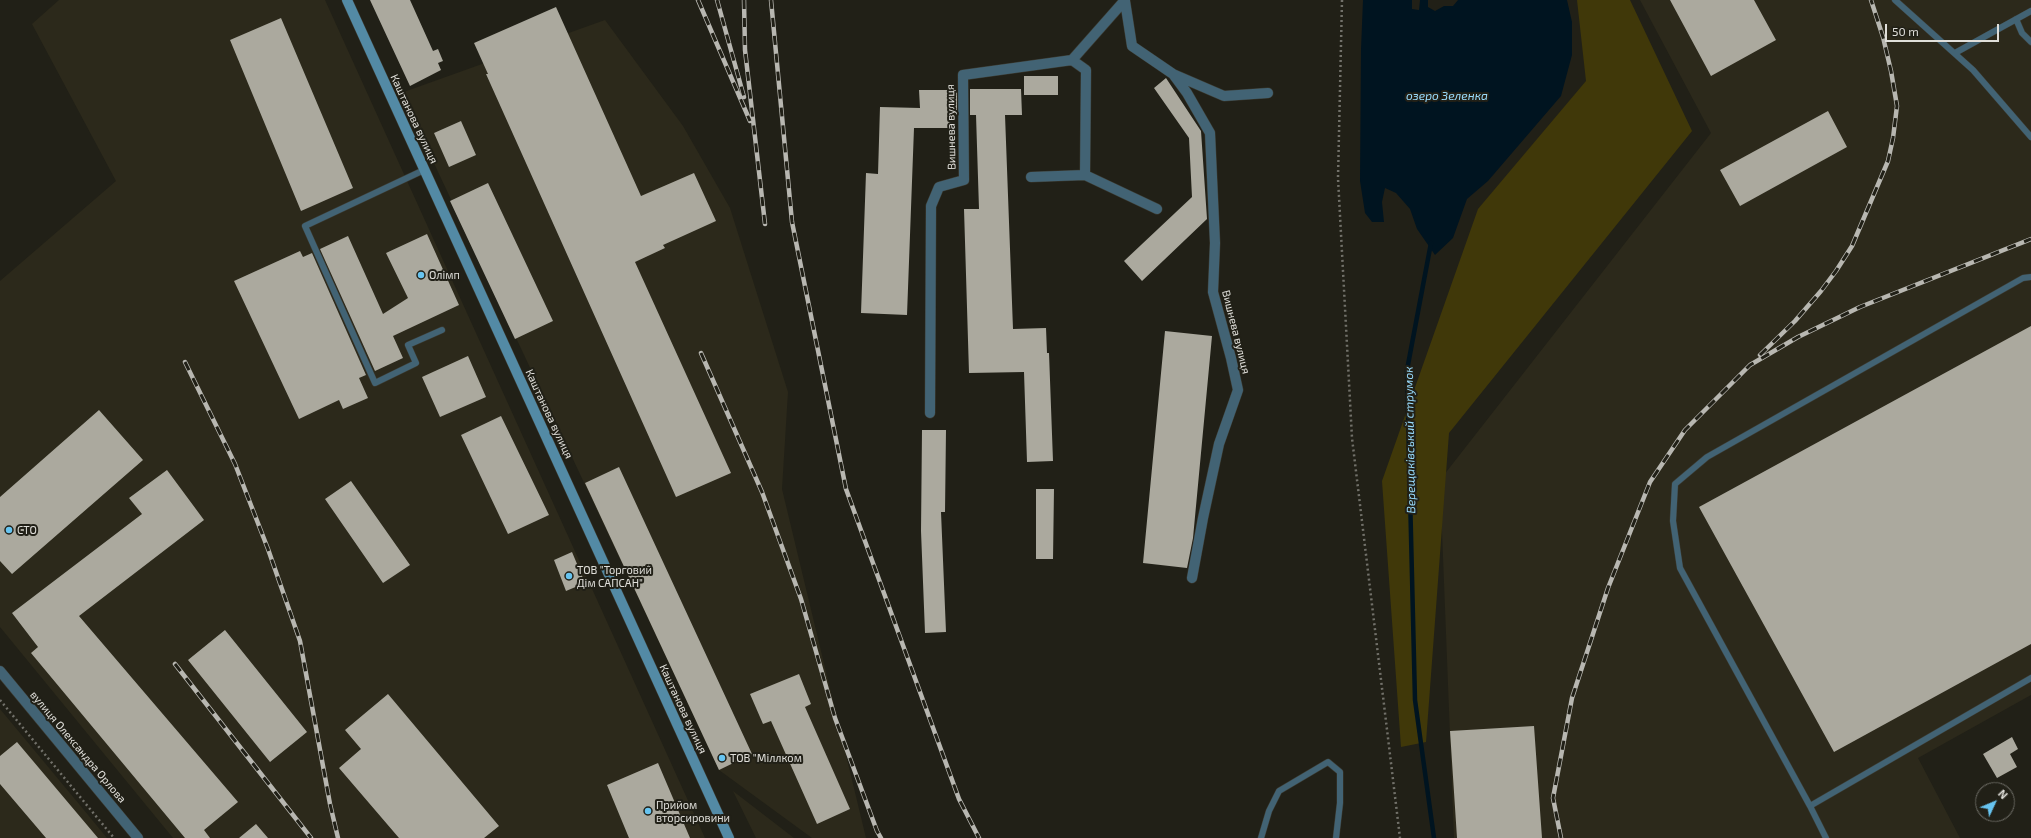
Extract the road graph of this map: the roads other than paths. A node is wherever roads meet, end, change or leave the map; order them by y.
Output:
1 (347, 0) edge
2 (1895, 0) edge
3 (1125, 1) edge
4 (2031, 11) edge
5 (2016, 19) junction
6 (2031, 42) edge
7 (1954, 53) junction
8 (1072, 60) junction
9 (1173, 74) junction
10 (1268, 92) dead end
11 (2031, 137) edge
12 (424, 170) junction
13 (1085, 175) junction
14 (1031, 177) dead end
15 (1156, 209) dead end
16 (2031, 277) edge
17 (442, 330) dead end
18 (930, 413) dead end
19 (1192, 578) dead end
20 (0, 671) edge
21 (2031, 678) edge
22 (1810, 806) junction
23 (138, 838) edge
24 (729, 838) edge
25 (1261, 838) edge
26 (1336, 838) edge
27 (1826, 838) edge

1 - 12 street, Каштанова вулиця
2 - 7 lane
3 - 8 street, Вишнева вулиця
3 - 9 street, Вишнева вулиця
4 - 5 lane
5 - 6 lane
5 - 7 lane
7 - 11 lane
8 - 13 street
8 - 18 street, Вишнева вулиця
9 - 10 street, Вишнева вулиця
9 - 19 street, Вишнева вулиця
12 - 17 lane
12 - 24 street, Каштанова вулиця
13 - 14 street
13 - 15 street
16 - 22 lane
20 - 23 street, вулиця Олександра Орлова
21 - 22 lane
22 - 27 lane
25 - 26 lane

